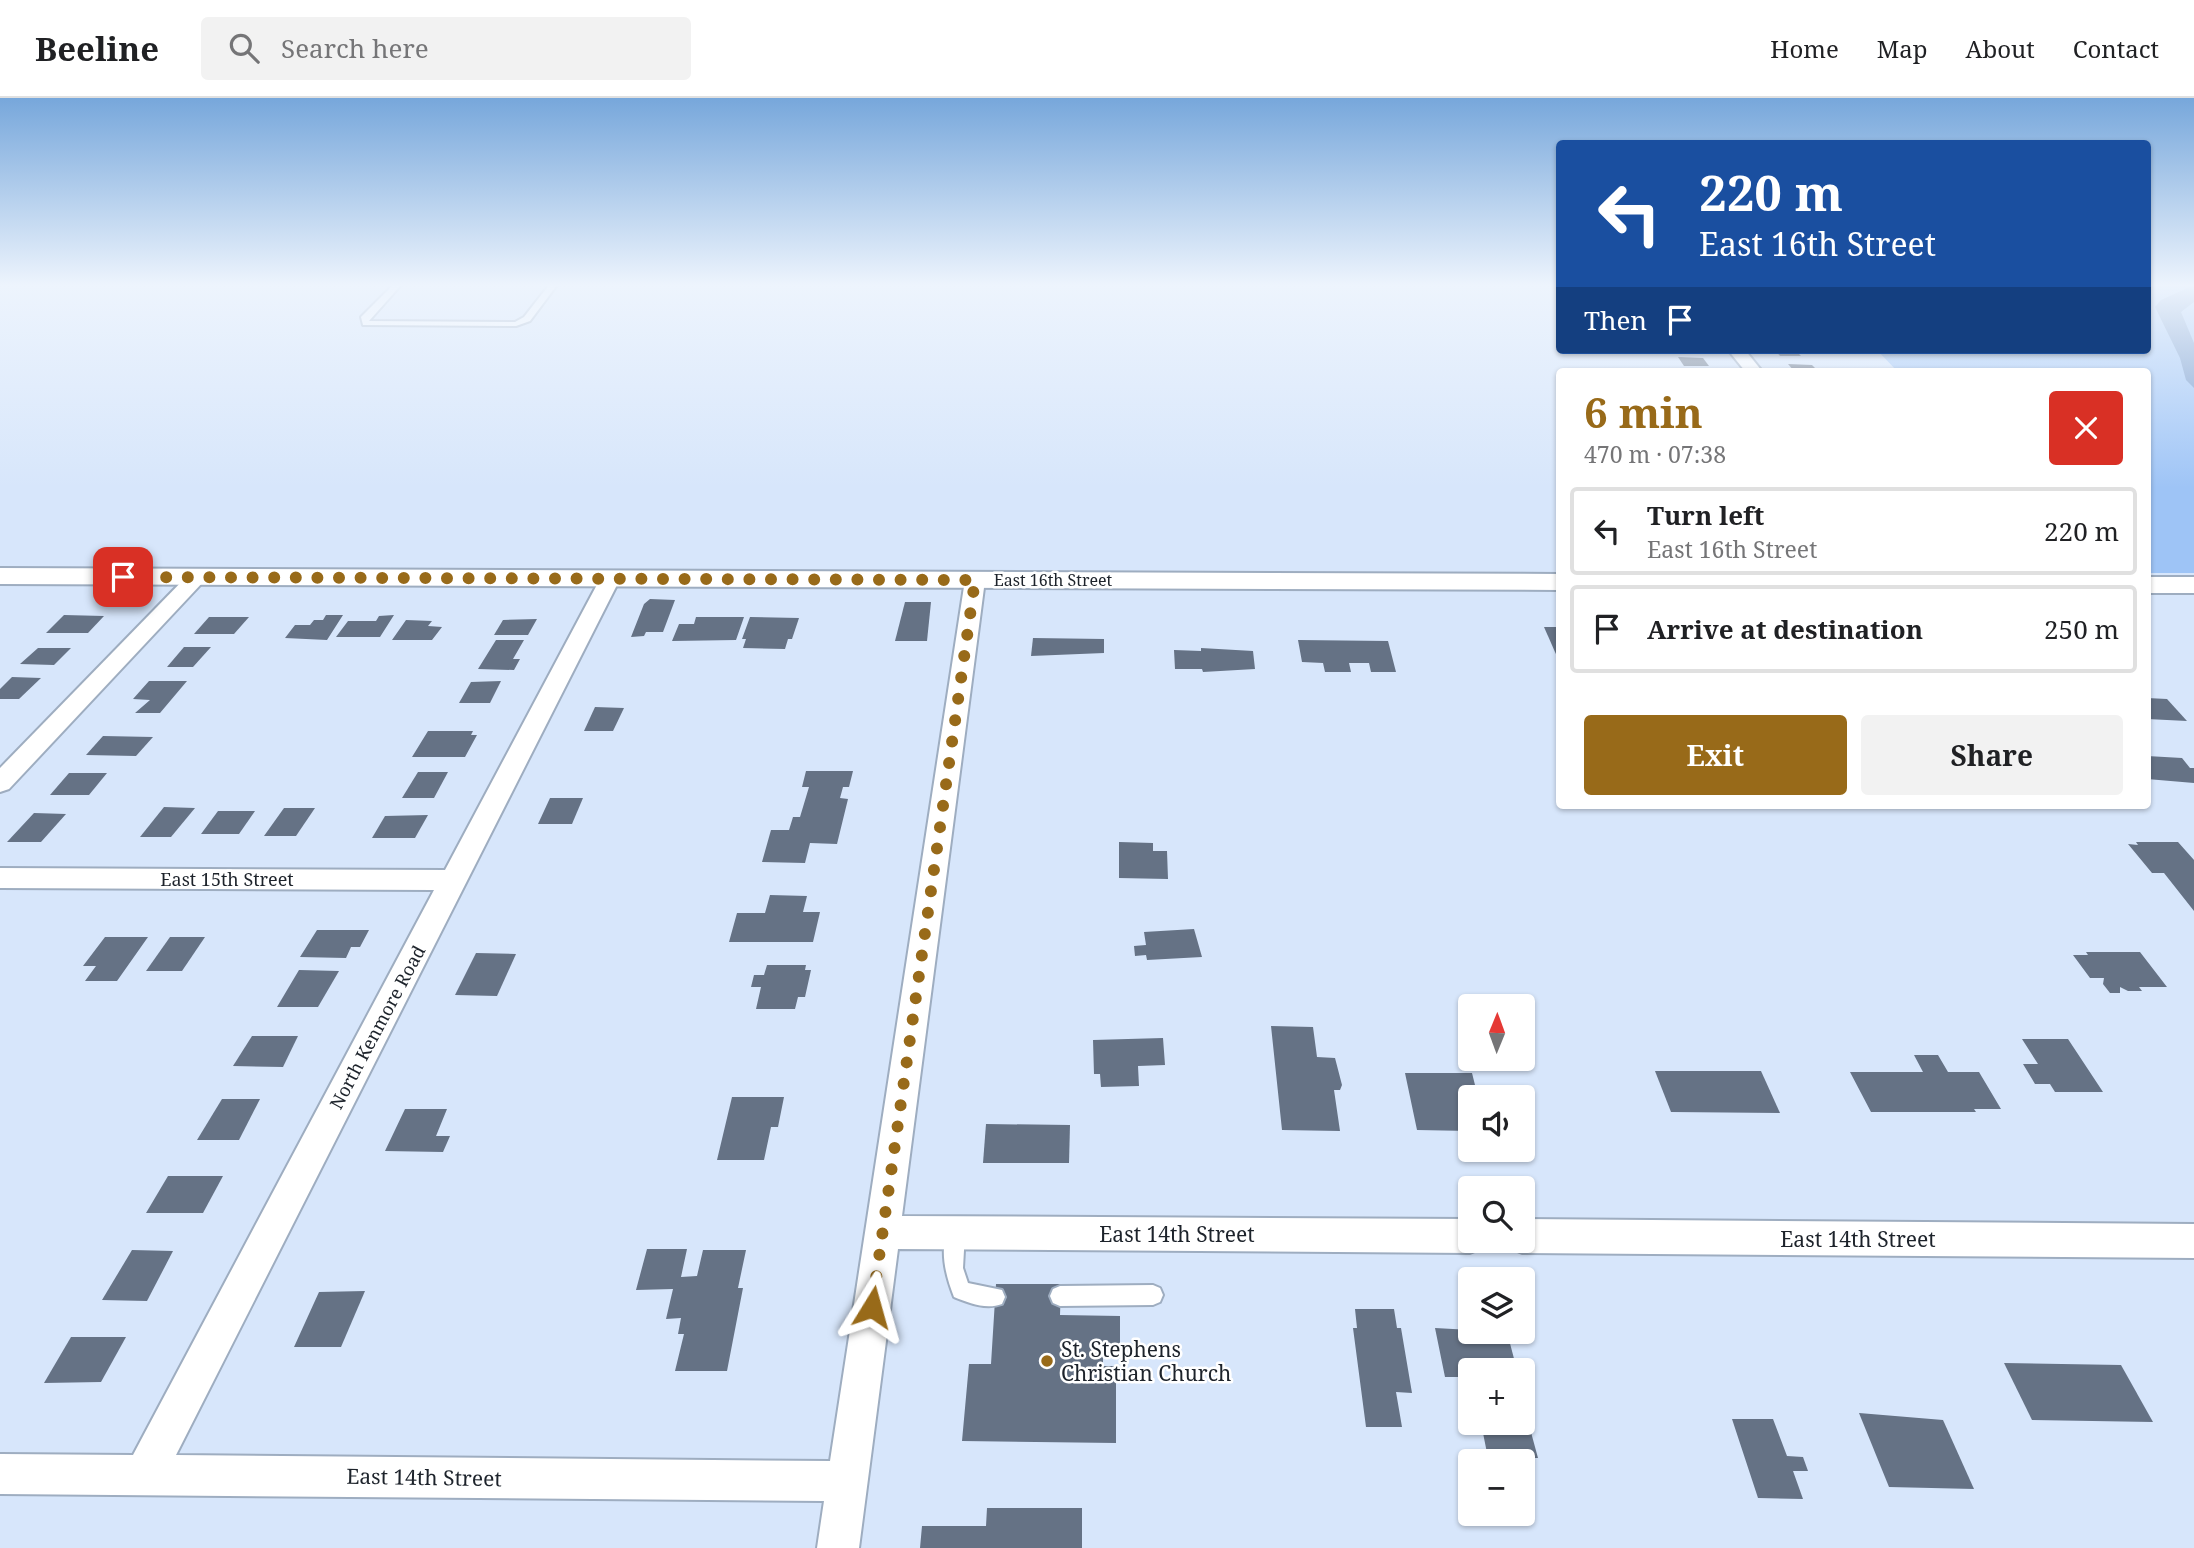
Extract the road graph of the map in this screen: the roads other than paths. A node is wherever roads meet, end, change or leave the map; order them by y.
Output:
1 (1740, 354) edge
2 (1752, 368) edge
3 (0, 576) edge
4 (197, 577) junction
5 (610, 579) junction
6 (975, 580) junction
7 (1556, 582) edge
8 (2151, 585) edge
9 (2194, 585) edge
10 (0, 783) edge
11 (0, 878) edge
12 (454, 880) junction
13 (883, 1232) junction
14 (956, 1232) junction
15 (1458, 1236) edge
16 (1535, 1236) edge
17 (2194, 1241) edge
18 (1153, 1295) dead end
19 (1060, 1296) dead end
20 (995, 1297) dead end
21 (0, 1474) edge
22 (144, 1475) junction
23 (847, 1481) junction
24 (838, 1548) edge

1 - 2 street
3 - 4 street, East 16th Street
4 - 5 street, East 16th Street
4 - 10 street
5 - 6 street, East 16th Street
5 - 12 street, North Kenmore Road
6 - 7 street, East 16th Street
6 - 13 street
8 - 9 street
11 - 12 street, East 15th Street
12 - 22 street, North Kenmore Road
13 - 14 street, East 14th Street
13 - 23 street
14 - 15 street, East 14th Street
14 - 20 lane
16 - 17 street, East 14th Street
18 - 19 lane
21 - 22 street, East 14th Street
22 - 23 street, East 14th Street
23 - 24 street

